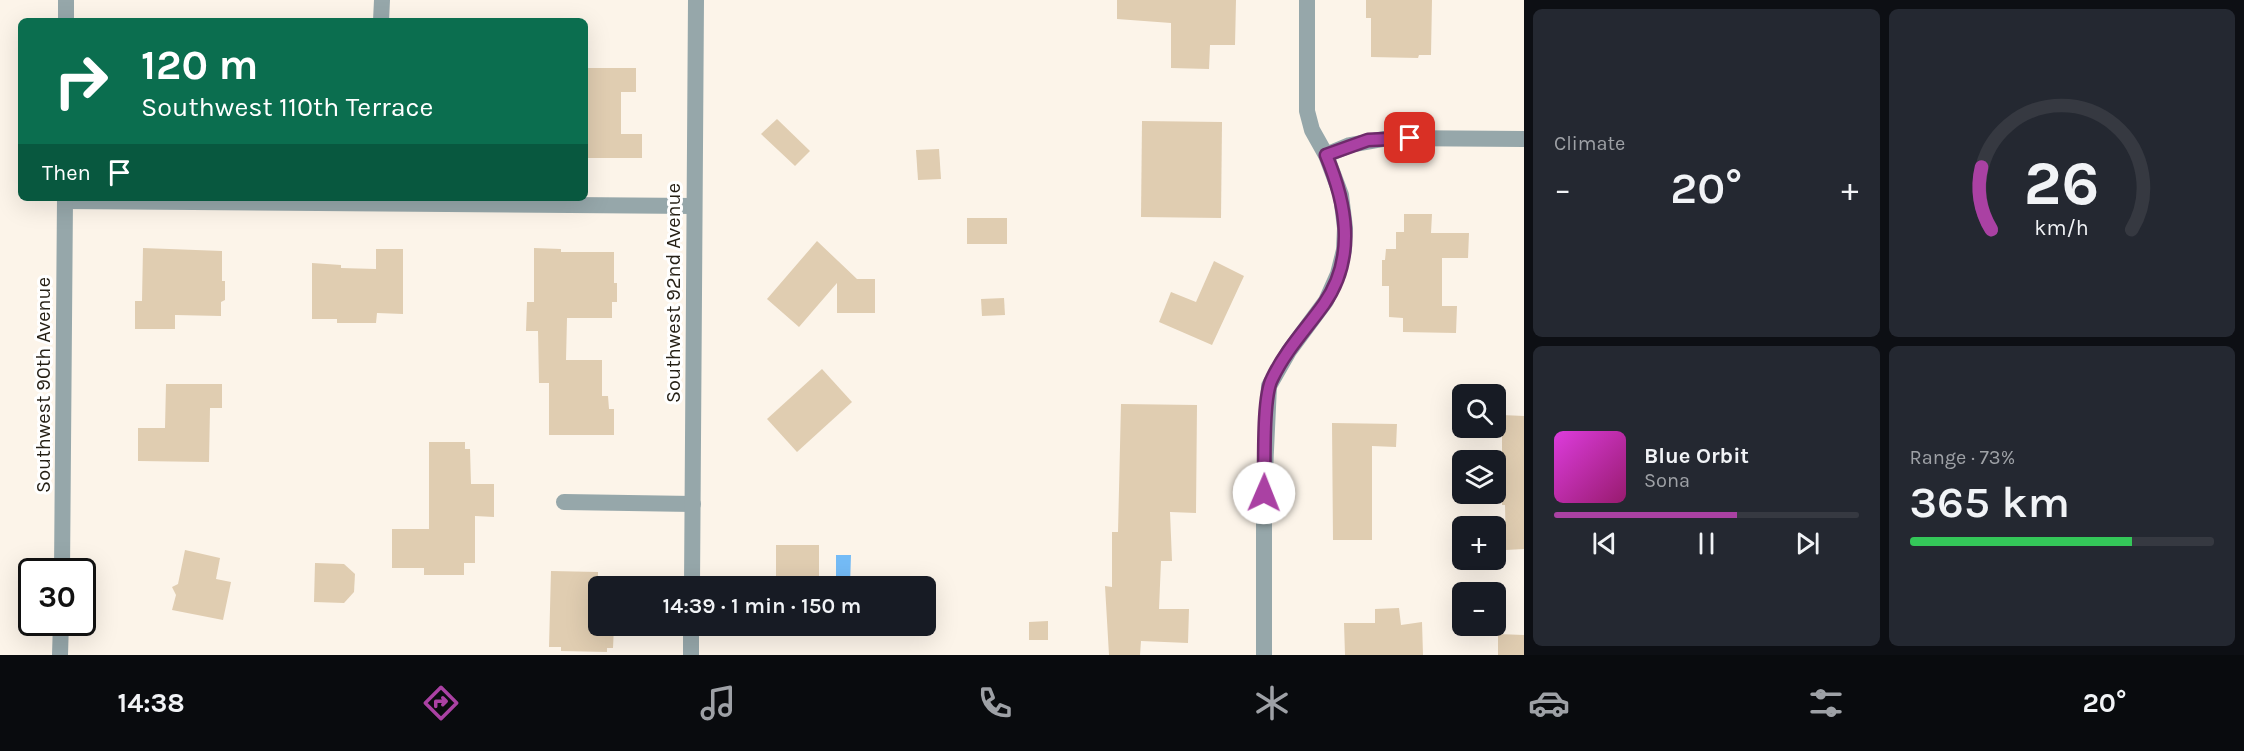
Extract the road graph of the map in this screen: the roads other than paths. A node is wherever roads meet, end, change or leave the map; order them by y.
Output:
1 (66, 0) edge
2 (381, 0) edge
3 (696, 0) edge
4 (1307, 0) edge
5 (66, 18) edge
6 (381, 18) edge
7 (1524, 139) edge
8 (1326, 155) junction
9 (65, 201) edge
10 (380, 201) edge
11 (694, 206) junction
12 (564, 502) dead end
13 (693, 504) junction
14 (62, 558) edge
15 (692, 576) edge
16 (61, 636) edge
17 (691, 636) edge
18 (60, 655) edge
19 (691, 655) edge
20 (1264, 655) edge

1 - 5 street
2 - 6 street
3 - 11 street, Southwest 92nd Avenue
4 - 8 street
7 - 8 street
8 - 20 street
9 - 14 street, Southwest 90th Avenue
10 - 11 street
11 - 13 street, Southwest 92nd Avenue
12 - 13 street
13 - 15 street, Southwest 92nd Avenue
16 - 18 street
17 - 19 street

